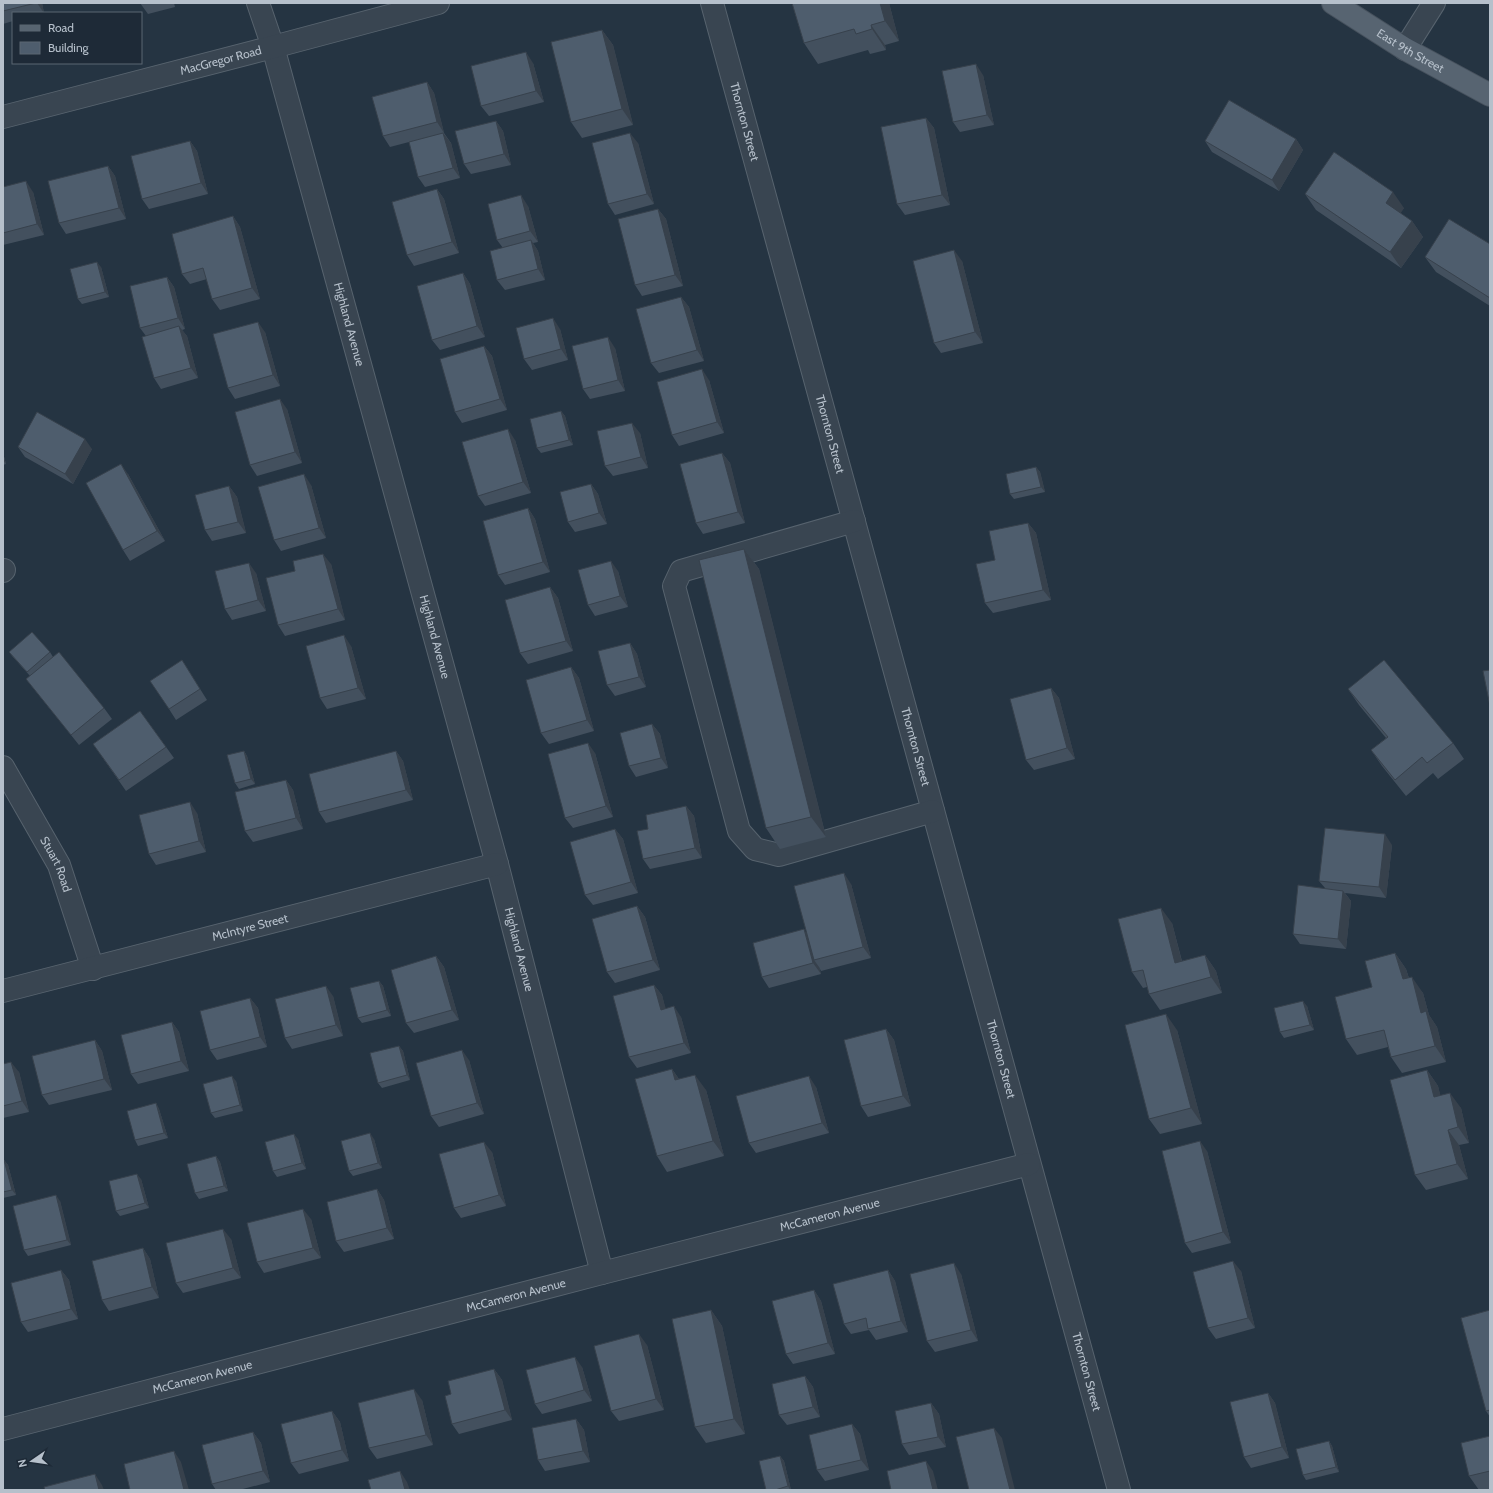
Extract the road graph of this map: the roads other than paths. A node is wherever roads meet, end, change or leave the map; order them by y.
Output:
1 (258, 3) edge
2 (438, 3) edge
3 (712, 3) edge
4 (1333, 3) edge
5 (1434, 3) edge
6 (273, 47) junction
7 (1405, 49) junction
8 (1490, 95) edge
9 (3, 117) edge
10 (854, 521) junction
11 (3, 767) edge
12 (933, 811) junction
13 (497, 864) junction
14 (93, 969) junction
15 (3, 991) edge
16 (1029, 1164) junction
17 (602, 1273) junction
18 (3, 1428) edge
19 (1119, 1490) edge

1 - 6 street, Highland Avenue
2 - 6 street, MacGregor Road
3 - 10 street, Thornton Street
4 - 7 main road, East 9th Street
5 - 7 street
6 - 9 street, MacGregor Road
6 - 13 street, Highland Avenue
7 - 8 main road, East 9th Street
10 - 12 street, Thornton Street
10 - 12 street
11 - 14 street, Stuart Road
12 - 16 street, Thornton Street
13 - 14 street, McIntyre Street
13 - 17 street, Highland Avenue
14 - 15 street, McIntyre Street
16 - 17 street, McCameron Avenue
16 - 19 street, Thornton Street
17 - 18 street, McCameron Avenue

